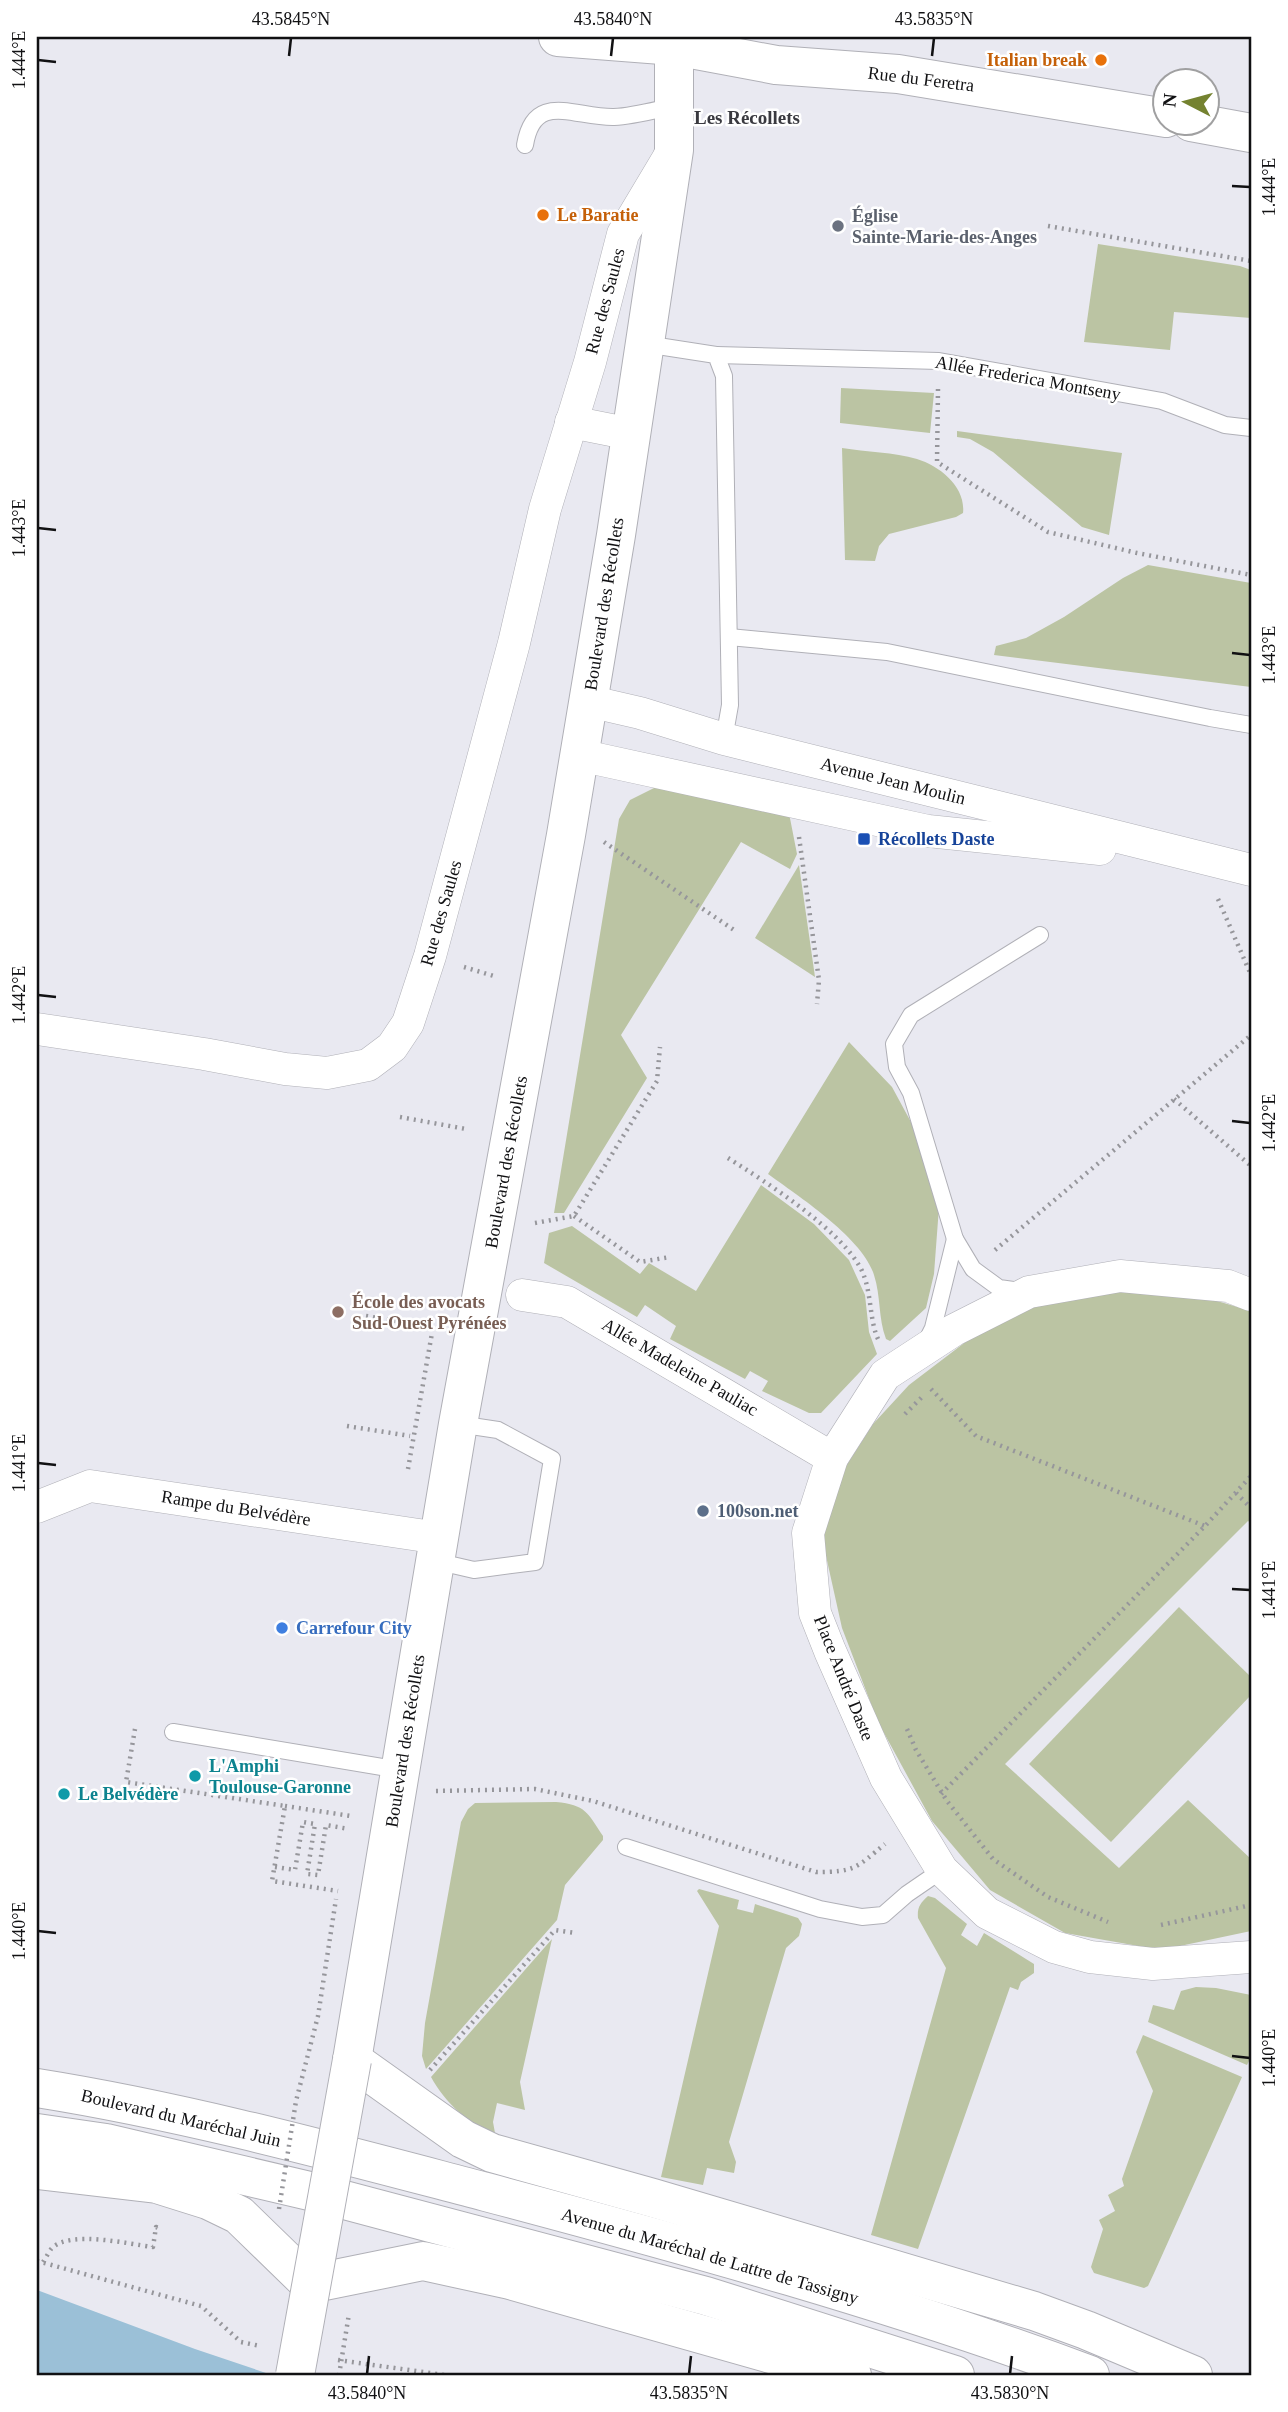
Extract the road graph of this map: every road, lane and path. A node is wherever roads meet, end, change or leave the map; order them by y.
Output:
1 (558, 37) edge
2 (675, 41) edge
3 (674, 106) junction
4 (1152, 116) edge
5 (1222, 128) edge
6 (1251, 133) edge
7 (525, 145) dead end
8 (674, 150) junction
9 (1048, 226) dead end
10 (1251, 261) edge
11 (645, 344) junction
12 (716, 355) junction
13 (938, 395) dead end
14 (571, 422) junction
15 (1251, 428) edge
16 (631, 434) junction
17 (1251, 575) edge
18 (729, 637) junction
19 (588, 701) junction
20 (1251, 725) edge
21 (724, 739) junction
22 (579, 755) junction
23 (794, 801) junction
24 (602, 841) dead end
25 (1199, 857) junction
26 (1251, 870) edge
27 (1216, 895) dead end
28 (734, 930) dead end
29 (1040, 935) dead end
30 (455, 964) dead end
31 (1251, 975) edge
32 (494, 976) dead end
33 (817, 1004) dead end
34 (37, 1029) edge
35 (1251, 1035) edge
36 (660, 1047) dead end
37 (1174, 1099) junction
38 (400, 1117) dead end
39 (466, 1129) dead end
40 (728, 1158) dead end
41 (1251, 1166) edge
42 (574, 1216) junction
43 (535, 1223) dead end
44 (955, 1239) junction
45 (670, 1257) dead end
46 (973, 1269) junction
47 (1029, 1292) junction
48 (522, 1295) dead end
49 (1251, 1295) edge
50 (366, 1316) dead end
51 (430, 1327) dead end
52 (921, 1352) junction
53 (893, 1370) junction
54 (939, 1381) dead end
55 (931, 1388) junction
56 (901, 1418) dead end
57 (458, 1424) junction
58 (347, 1426) dead end
59 (410, 1436) dead end
60 (832, 1458) junction
61 (1236, 1493) dead end
62 (37, 1507) edge
63 (1251, 1508) edge
64 (1205, 1526) dead end
65 (437, 1550) junction
66 (905, 1726) dead end
67 (135, 1729) dead end
68 (173, 1732) dead end
69 (400, 1770) junction
70 (285, 1807) junction
71 (351, 1816) dead end
72 (349, 1829) dead end
73 (626, 1847) dead end
74 (275, 1867) junction
75 (942, 1870) junction
76 (338, 1891) dead end
77 (336, 1899) dead end
78 (1251, 1905) edge
79 (1112, 1923) dead end
80 (1150, 1928) dead end
81 (576, 1933) dead end
82 (1251, 1957) edge
83 (352, 2060) junction
84 (429, 2071) dead end
85 (37, 2088) edge
86 (37, 2133) edge
87 (326, 2150) joint
88 (37, 2170) edge
89 (279, 2209) dead end
90 (163, 2228) dead end
91 (40, 2262) edge
92 (310, 2284) junction
93 (349, 2314) dead end
94 (267, 2347) dead end
95 (335, 2360) dead end
96 (295, 2375) edge
97 (339, 2375) edge
98 (444, 2375) edge
99 (852, 2375) edge
100 (955, 2375) edge
101 (1090, 2375) edge
102 (1193, 2375) edge

1 - 2 main road, Rue du Feretra
2 - 3 main road, Boulevard des Récollets
2 - 4 main road, Rue du Feretra
3 - 7 lane
3 - 8 main road, Boulevard des Récollets
5 - 6 main road
8 - 11 main road, Boulevard des Récollets
8 - 14 street, Rue des Saules
9 - 10 path
11 - 12 lane, Allée Frederica Montseny
11 - 16 main road, Boulevard des Récollets
12 - 15 lane, Allée Frederica Montseny
12 - 18 lane
13 - 17 path
14 - 16 street
14 - 34 street, Rue des Saules
16 - 19 main road, Boulevard des Récollets
18 - 20 lane
18 - 21 lane
19 - 21 street, Avenue Jean Moulin
19 - 22 main road, Boulevard des Récollets
21 - 25 street, Avenue Jean Moulin
22 - 23 street, Avenue Jean Moulin
22 - 57 main road, Boulevard des Récollets
23 - 25 street, Avenue Jean Moulin
23 - 33 path
24 - 28 path
25 - 26 street, Avenue Jean Moulin
27 - 31 path
29 - 44 lane
30 - 32 path
35 - 37 path
36 - 42 path
37 - 41 path
37 - 46 path
38 - 39 path
40 - 53 path
42 - 43 path
42 - 45 path
44 - 46 lane
44 - 52 lane
46 - 47 lane
47 - 49 street, Place André Daste
47 - 52 street, Place André Daste
48 - 60 street, Allée Madeleine Pauliac
50 - 51 path
52 - 53 street, Place André Daste
53 - 60 street, Place André Daste
54 - 55 path
55 - 56 path
55 - 64 path
57 - 65 main road, Boulevard des Récollets
57 - 65 lane
58 - 59 path
60 - 75 street, Place André Daste
61 - 63 path
62 - 65 street, Rampe du Belvédère
65 - 69 main road, Boulevard des Récollets
66 - 79 path
67 - 70 path
68 - 69 lane
69 - 83 main road, Boulevard des Récollets
70 - 71 path
70 - 74 path
72 - 74 path
73 - 75 lane
74 - 76 path
75 - 82 street, Place André Daste
77 - 89 path, bridge
78 - 80 path
81 - 84 path
83 - 92 main road, Boulevard des Récollets, bridge
83 - 102 main road
85 - 87 main road, Boulevard du Maréchal Juin
86 - 100 main road
87 - 101 main road, Avenue du Maréchal de Lattre de Tassigny
88 - 92 main road
90 - 91 path
91 - 94 path
92 - 96 main road, Boulevard des Récollets, bridge
92 - 99 main road
93 - 97 path, bridge
95 - 98 path

